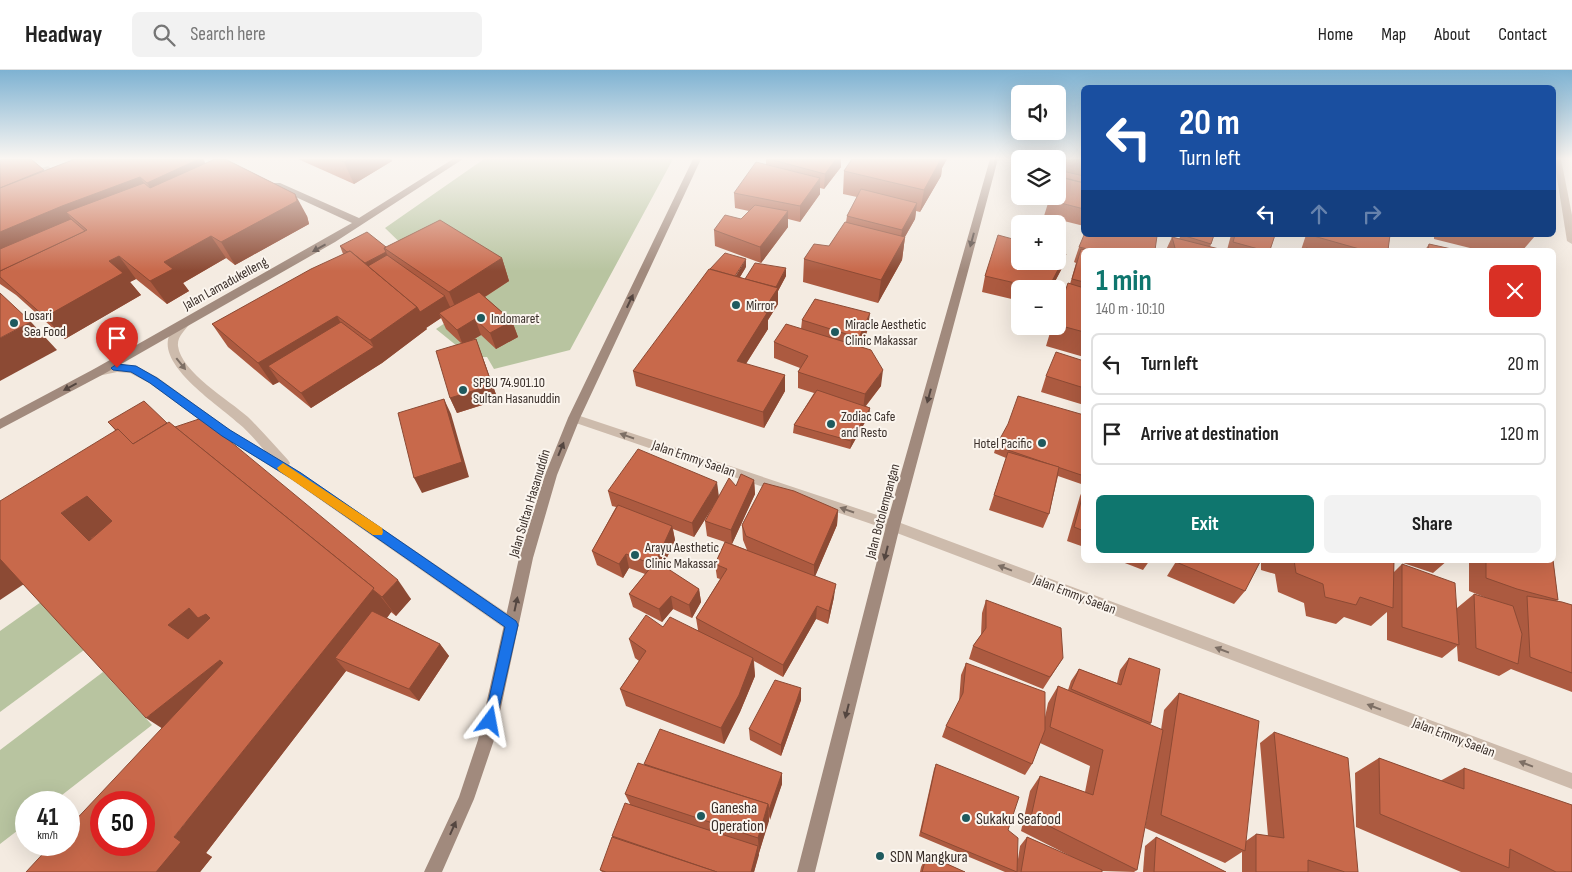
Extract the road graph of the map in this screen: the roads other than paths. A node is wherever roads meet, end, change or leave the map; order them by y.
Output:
1 (302, 196) edge
2 (403, 196) edge
3 (679, 196) edge
4 (984, 196) edge
5 (1564, 196) edge
6 (361, 224) junction
7 (1572, 241) edge
8 (185, 322) junction
9 (98, 372) junction
10 (574, 418) junction
11 (0, 424) edge
12 (296, 476) junction
13 (893, 526) junction
14 (512, 625) junction
15 (1572, 781) edge
16 (433, 872) edge
17 (806, 872) edge

1 - 6 street
2 - 6 street, Jalan Lamadukelleng
10 -> 3 street, Jalan Sultan Hasanuddin
4 -> 13 street, Jalan Botolempangan
5 - 7 street
6 -> 8 street, Jalan Lamadukelleng
8 - 9 street, Jalan Lamadukelleng
8 -> 12 street
9 -> 11 street, Jalan Lamadukelleng
9 - 12 street
13 -> 10 street, Jalan Emmy Saelan
14 -> 10 street, Jalan Sultan Hasanuddin
12 - 14 street
15 -> 13 street, Jalan Emmy Saelan
13 -> 17 street, Jalan Botolempangan
16 -> 14 street, Jalan Sultan Hasanuddin

